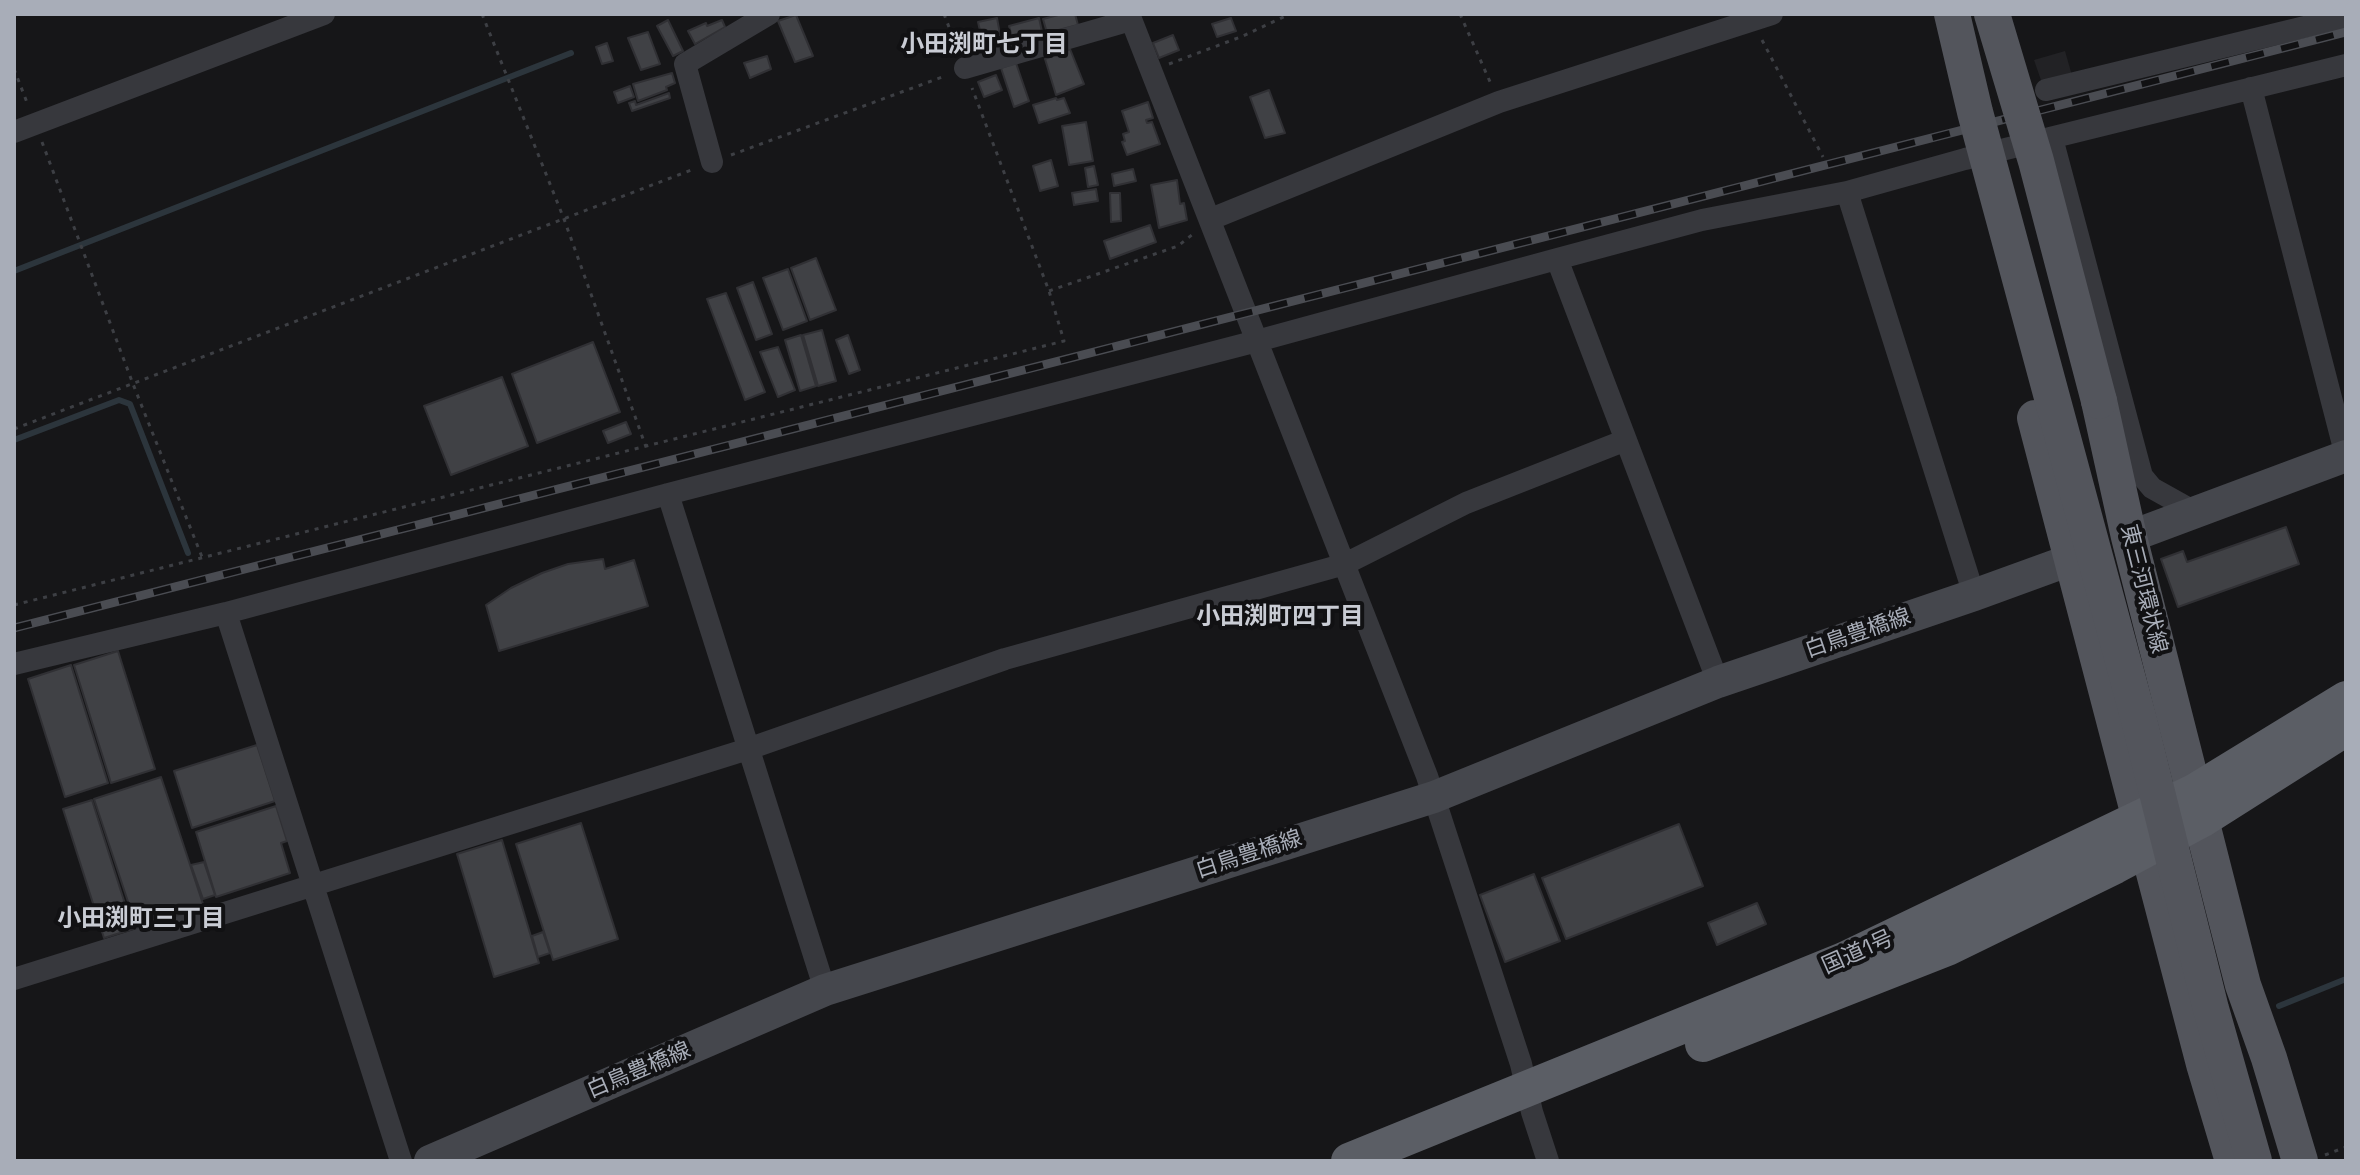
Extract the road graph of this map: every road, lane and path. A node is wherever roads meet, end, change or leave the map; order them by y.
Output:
1 (324, 14) edge
2 (482, 14) edge
3 (769, 14) edge
4 (944, 14) edge
5 (1290, 14) edge
6 (1460, 14) edge
7 (1936, 14) edge
8 (1952, 14) edge
9 (1992, 14) edge
10 (1130, 17) edge
11 (2346, 17) edge
12 (1762, 18) edge
13 (2346, 65) edge
14 (965, 68) junction
15 (14, 69) edge
16 (1151, 70) junction
17 (2251, 88) junction
18 (2046, 90) dead end
19 (1499, 102) junction
20 (35, 123) junction
21 (14, 132) edge
22 (2052, 138) junction
23 (1823, 157) dead end
24 (712, 162) junction
25 (1847, 192) junction
26 (564, 219) junction
27 (1211, 219) junction
28 (1557, 259) junction
29 (1049, 291) junction
30 (1257, 341) junction
31 (133, 384) junction
32 (14, 429) edge
33 (1626, 440) junction
34 (646, 447) junction
35 (2346, 456) edge
36 (668, 494) junction
37 (2195, 512) junction
38 (2129, 537) junction
39 (202, 557) junction
40 (2073, 559) junction
41 (1345, 564) junction
42 (1974, 595) junction
43 (14, 605) edge
44 (226, 613) junction
45 (14, 664) edge
46 (1718, 682) junction
47 (2346, 699) edge
48 (2346, 728) edge
49 (748, 749) junction
50 (1434, 797) junction
51 (2197, 806) junction
52 (2145, 834) junction
53 (314, 886) junction
54 (14, 979) edge
55 (825, 990) junction
56 (1529, 1100) junction
57 (2346, 1147) edge
58 (2309, 1159) edge
59 (401, 1161) edge
60 (430, 1161) edge
61 (1349, 1161) edge
62 (1406, 1161) edge
63 (1548, 1161) edge
64 (2233, 1161) edge
65 (2254, 1161) edge

1 - 20 street
2 - 26 path
3 - 24 street
4 - 14 path
5 - 16 path
6 - 19 path
7 - 40 main road
8 - 65 main road, 東三河環状線, bridge
9 - 38 main road, 東三河環状線, bridge
10 - 14 street
10 - 16 street
11 - 18 street
12 - 19 street
12 - 23 path
13 - 17 street
14 - 24 path
14 - 29 path
15 - 20 path
16 - 27 street
17 - 22 street
17 - 35 street
19 - 27 street
20 - 21 street
20 - 31 path
22 - 25 street
22 - 37 street
24 - 26 path
25 - 28 street
25 - 42 street
26 - 31 path
26 - 34 path
27 - 29 path
27 - 30 street
28 - 30 street
28 - 33 street
29 - 34 path
30 - 36 street
30 - 41 street
31 - 32 path
31 - 39 path
33 - 41 street
33 - 46 street
34 - 39 path
35 - 37 main road
36 - 44 street
36 - 49 street
37 - 38 main road
38 - 51 main road, 東三河環状線
39 - 43 path
40 - 42 main road, 白鳥豊橋線
40 - 52 main road
41 - 49 street
41 - 50 street
42 - 46 main road, 白鳥豊橋線
44 - 45 street
44 - 53 street
46 - 50 main road, 白鳥豊橋線
47 - 51 highway, 国道1号
48 - 51 highway, 国道1号
49 - 53 street
49 - 55 street
50 - 55 main road, 白鳥豊橋線
50 - 56 street
51 - 52 highway, 国道1号
51 - 58 main road, 東三河環状線
52 - 56 highway, 国道1号
52 - 64 main road
53 - 54 street
53 - 59 street
55 - 60 main road, 白鳥豊橋線
56 - 61 highway, 国道1号
56 - 62 highway, 国道1号
56 - 63 street
57 - 58 path

